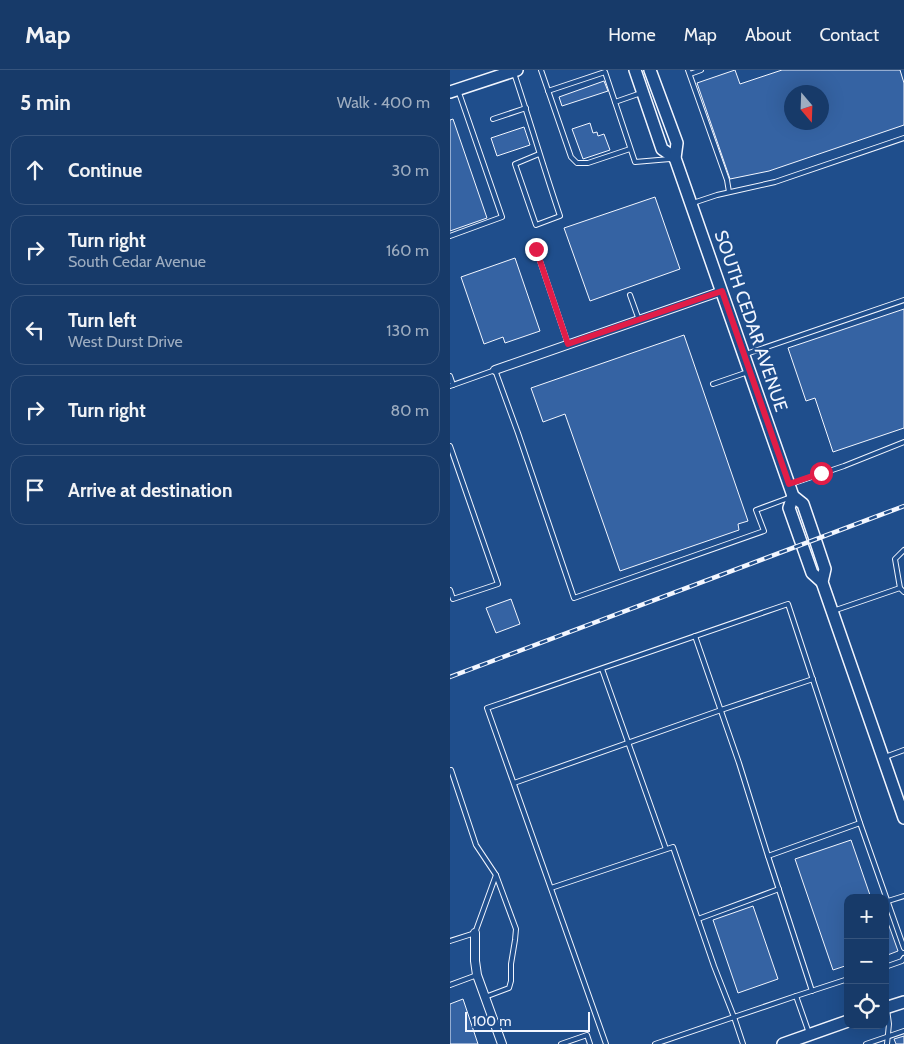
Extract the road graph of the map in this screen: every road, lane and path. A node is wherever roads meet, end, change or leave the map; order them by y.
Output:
1 (541, 70) edge
2 (636, 70) edge
3 (650, 70) edge
4 (701, 70) edge
5 (515, 71) edge
6 (689, 72) edge
7 (454, 91) edge
8 (548, 91) junction
9 (643, 93) junction
10 (615, 102) junction
11 (526, 108) junction
12 (493, 119) dead end
13 (904, 138) edge
14 (630, 149) junction
15 (539, 154) junction
16 (675, 158) junction
17 (730, 192) junction
18 (691, 204) junction
19 (450, 236) edge
20 (536, 249) dead end
21 (722, 291) junction
22 (630, 295) dead end
23 (904, 300) edge
24 (639, 320) junction
25 (568, 344) junction
26 (744, 355) junction
27 (495, 370) junction
28 (750, 371) junction
29 (450, 376) edge
30 (713, 384) dead end
31 (451, 385) edge
32 (904, 442) edge
33 (450, 446) edge
34 (789, 484) junction
35 (793, 496) junction
36 (904, 550) edge
37 (900, 588) junction
38 (450, 590) edge
39 (904, 592) edge
40 (832, 611) junction
41 (695, 636) junction
42 (602, 669) junction
43 (813, 680) junction
44 (721, 710) junction
45 (628, 743) junction
46 (904, 750) edge
47 (883, 758) junction
48 (451, 770) edge
49 (514, 783) junction
50 (904, 818) edge
51 (860, 823) junction
52 (666, 849) junction
53 (768, 856) junction
54 (496, 876) junction
55 (552, 888) junction
56 (779, 890) junction
57 (885, 894) edge
58 (904, 896) edge
59 (889, 901) edge
60 (889, 904) edge
61 (698, 919) junction
62 (475, 933) junction
63 (450, 941) edge
64 (904, 948) edge
65 (904, 958) edge
66 (889, 966) edge
67 (477, 975) junction
68 (844, 980) edge
69 (450, 985) edge
70 (812, 991) junction
71 (796, 996) junction
72 (485, 997) junction
73 (904, 1002) edge
74 (889, 1007) edge
75 (734, 1017) junction
76 (844, 1022) edge
77 (889, 1029) edge
78 (904, 1032) edge
79 (810, 1035) junction
80 (888, 1036) junction
81 (502, 1044) edge
82 (561, 1044) edge
83 (590, 1044) edge
84 (606, 1044) edge
85 (655, 1044) edge
86 (743, 1044) edge
87 (783, 1044) edge
88 (866, 1044) edge
89 (886, 1044) edge

1 - 8 lane
2 - 9 main road, SOUTH CEDAR AVENUE
3 - 16 main road, SOUTH CEDAR AVENUE
4 - 6 lane
5 - 7 main road
5 - 11 lane
6 - 17 lane
7 - 19 lane
8 - 10 lane
8 - 14 lane
9 - 10 lane
9 - 16 main road, SOUTH CEDAR AVENUE
10 - 14 lane
11 - 12 lane
11 - 15 lane
13 - 17 lane
14 - 16 lane
15 - 15 lane
16 - 18 main road, SOUTH CEDAR AVENUE
17 - 18 lane
18 - 21 main road, SOUTH CEDAR AVENUE
20 - 25 lane
21 - 24 street
21 - 26 main road, SOUTH CEDAR AVENUE
22 - 24 lane
23 - 26 lane
24 - 25 street
25 - 27 street
26 - 28 main road, SOUTH CEDAR AVENUE
27 - 31 lane
27 - 35 lane
28 - 30 lane
28 - 34 main road, SOUTH CEDAR AVENUE
29 - 31 lane
32 - 34 lane
33 - 38 lane
34 - 35 main road, SOUTH CEDAR AVENUE
35 - 40 main road, SOUTH CEDAR AVENUE
36 - 37 lane
37 - 39 lane
37 - 40 lane
40 - 47 main road, SOUTH CEDAR AVENUE
41 - 42 lane
41 - 43 lane
41 - 44 lane
42 - 45 lane
42 - 49 lane
43 - 44 lane
43 - 51 lane
44 - 45 lane
44 - 53 lane
45 - 49 lane
45 - 52 lane
46 - 47 lane
47 - 50 main road, SOUTH CEDAR AVENUE
48 - 54 lane
49 - 55 lane
51 - 53 lane
51 - 57 lane
52 - 55 lane
52 - 61 lane
53 - 56 lane
54 - 62 lane
54 - 72 lane
55 - 84 lane
56 - 61 lane
56 - 70 lane
58 - 59 lane
60 - 64 lane
61 - 75 lane
62 - 63 lane
62 - 67 street
65 - 66 lane
67 - 69 lane
67 - 72 street
68 - 70 lane
70 - 71 lane
71 - 75 lane
71 - 79 lane
72 - 81 street
73 - 74 main road
75 - 85 lane
75 - 86 lane
76 - 79 main road
77 - 80 lane
78 - 80 lane
79 - 87 main road
80 - 88 lane
80 - 89 lane
82 - 83 lane

